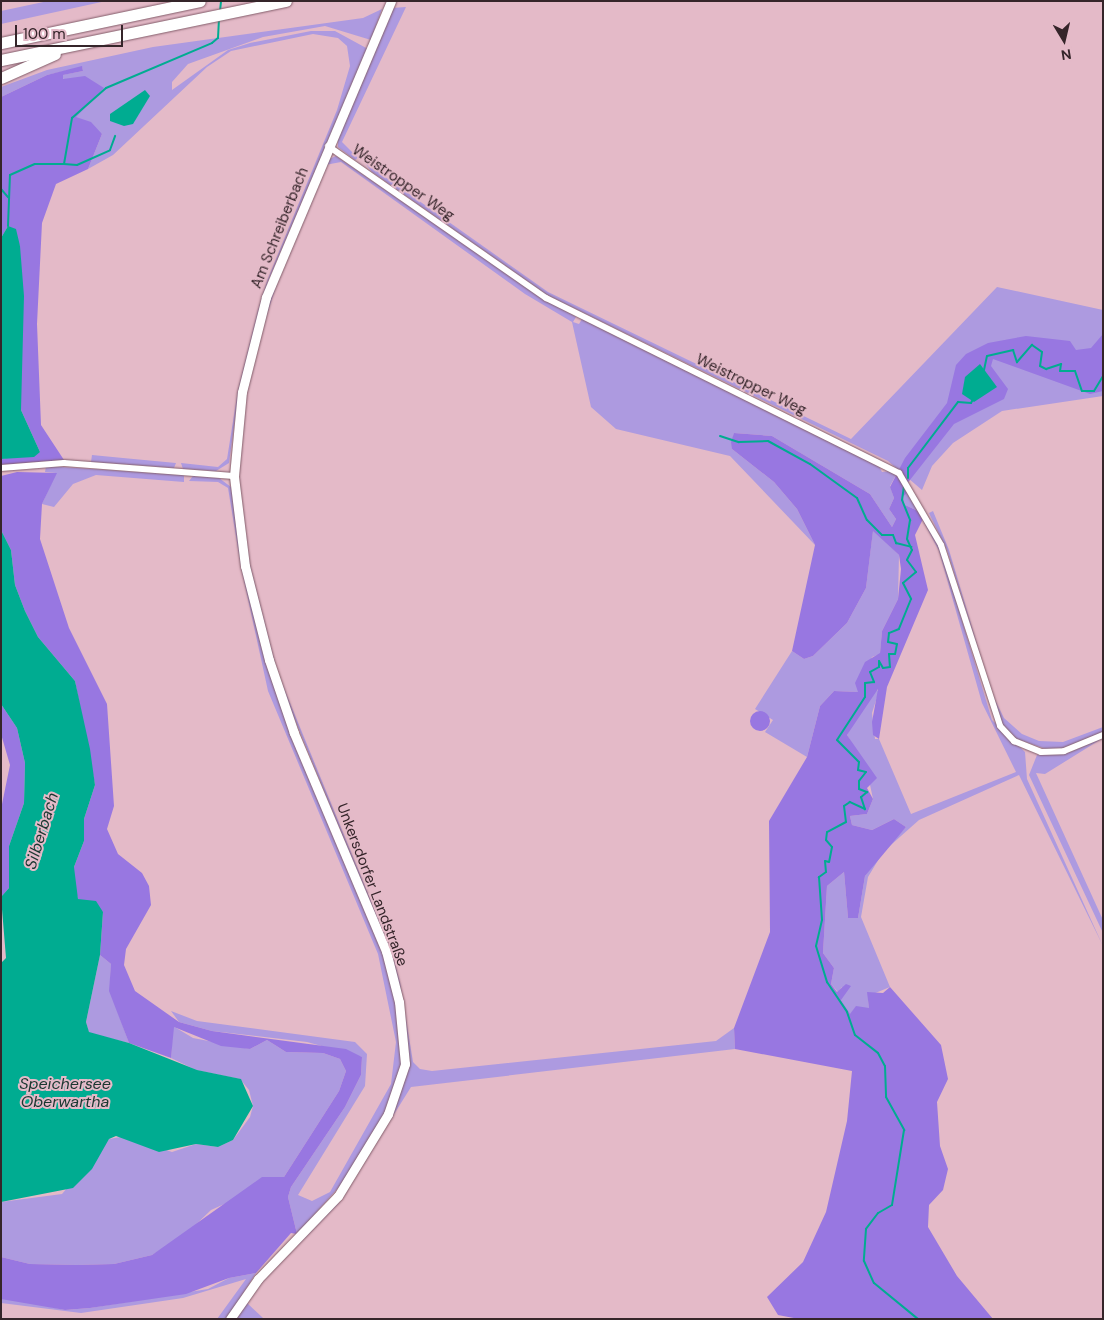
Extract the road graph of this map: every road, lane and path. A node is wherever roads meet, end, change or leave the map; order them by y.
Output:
1 (200, 1) edge
2 (286, 1) edge
3 (390, 5) edge
4 (1, 43) edge
5 (78, 45) junction
6 (1, 60) edge
7 (1, 78) edge
8 (328, 146) junction
9 (1, 468) edge
10 (234, 476) junction
11 (1103, 735) edge
12 (230, 1319) edge

1 - 4 highway
2 - 5 highway
3 - 8 street, Am Schreiberbach
5 - 6 highway
5 - 7 highway
8 - 10 street, Am Schreiberbach
8 - 11 street, Weistropper Weg
9 - 10 street
10 - 12 street, Unkersdorfer Landstraße

